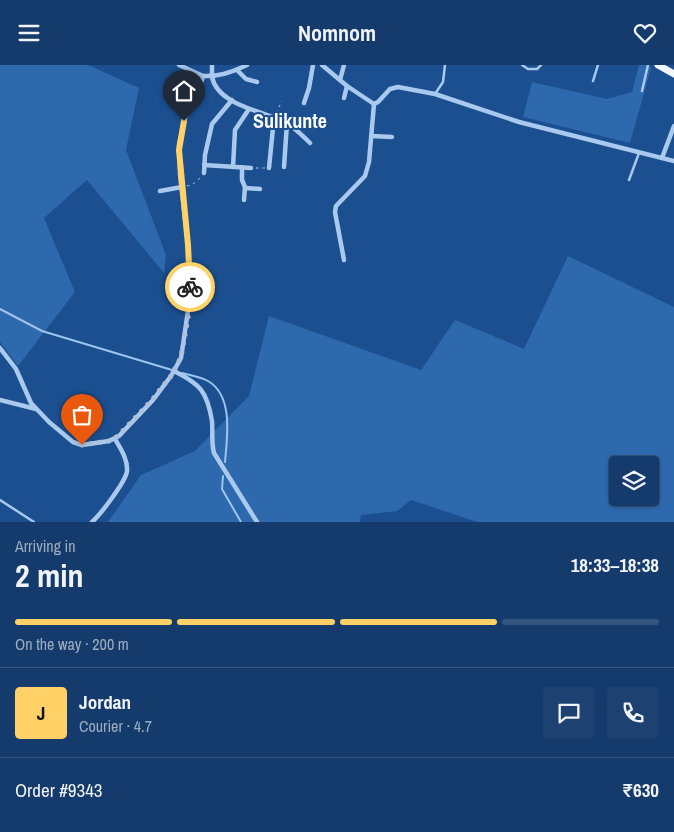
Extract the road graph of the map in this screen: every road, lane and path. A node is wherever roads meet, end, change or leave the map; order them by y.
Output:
1 (178, 65) edge
2 (212, 65) edge
3 (247, 65) edge
4 (313, 65) edge
5 (322, 65) edge
6 (344, 65) edge
7 (445, 65) edge
8 (522, 65) edge
9 (541, 65) edge
10 (598, 65) edge
11 (648, 65) edge
12 (658, 65) edge
13 (237, 70) junction
14 (674, 74) edge
15 (203, 76) junction
16 (212, 77) junction
17 (340, 80) junction
18 (593, 81) dead end
19 (257, 82) dead end
20 (347, 85) junction
21 (642, 91) dead end
22 (436, 94) junction
23 (344, 98) dead end
24 (232, 100) junction
25 (282, 101) dead end
26 (304, 103) dead end
27 (374, 104) junction
28 (249, 109) junction
29 (274, 118) junction
30 (287, 123) junction
31 (674, 126) edge
32 (313, 127) dead end
33 (371, 137) junction
34 (392, 137) dead end
35 (310, 143) dead end
36 (639, 153) junction
37 (662, 158) junction
38 (674, 161) edge
39 (204, 165) junction
40 (233, 167) junction
41 (242, 167) junction
42 (251, 167) joint
43 (284, 167) dead end
44 (269, 168) joint
45 (204, 173) joint
46 (629, 180) dead end
47 (182, 187) junction
48 (245, 187) junction
49 (260, 189) dead end
50 (160, 191) dead end
51 (244, 201) dead end
52 (344, 260) dead end
53 (0, 349) edge
54 (175, 370) junction
55 (0, 400) edge
56 (37, 409) junction
57 (114, 439) junction
58 (0, 500) edge
59 (34, 522) edge
60 (92, 522) edge
61 (257, 522) edge

1 - 15 street
2 - 16 street
3 - 13 street
4 - 26 street
5 - 17 street
6 - 17 street
7 - 22 lane
8 - 9 lane
10 - 18 lane
11 - 21 lane
12 - 14 main road
13 - 16 street
13 - 19 street
15 - 16 street
15 - 47 street
16 - 24 street
17 - 20 street
20 - 23 street
20 - 27 street
22 - 27 street
22 - 36 street
24 - 28 street
24 - 39 street
25 - 29 path
27 - 33 street
28 - 29 street
28 - 40 street
29 - 30 street
29 - 44 street
30 - 32 street
30 - 35 street
30 - 43 street
31 - 37 street
33 - 34 street
33 - 52 street
36 - 37 street
36 - 46 lane
37 - 38 street
39 - 40 street
39 - 45 street
40 - 41 street
41 - 42 street
41 - 48 street
42 - 44 path
45 - 47 path
47 - 50 street
47 - 54 street
48 - 49 street
48 - 51 street
53 - 56 street
54 - 57 street
54 - 61 street
55 - 56 street
56 - 57 street
57 - 60 street
58 - 59 lane

